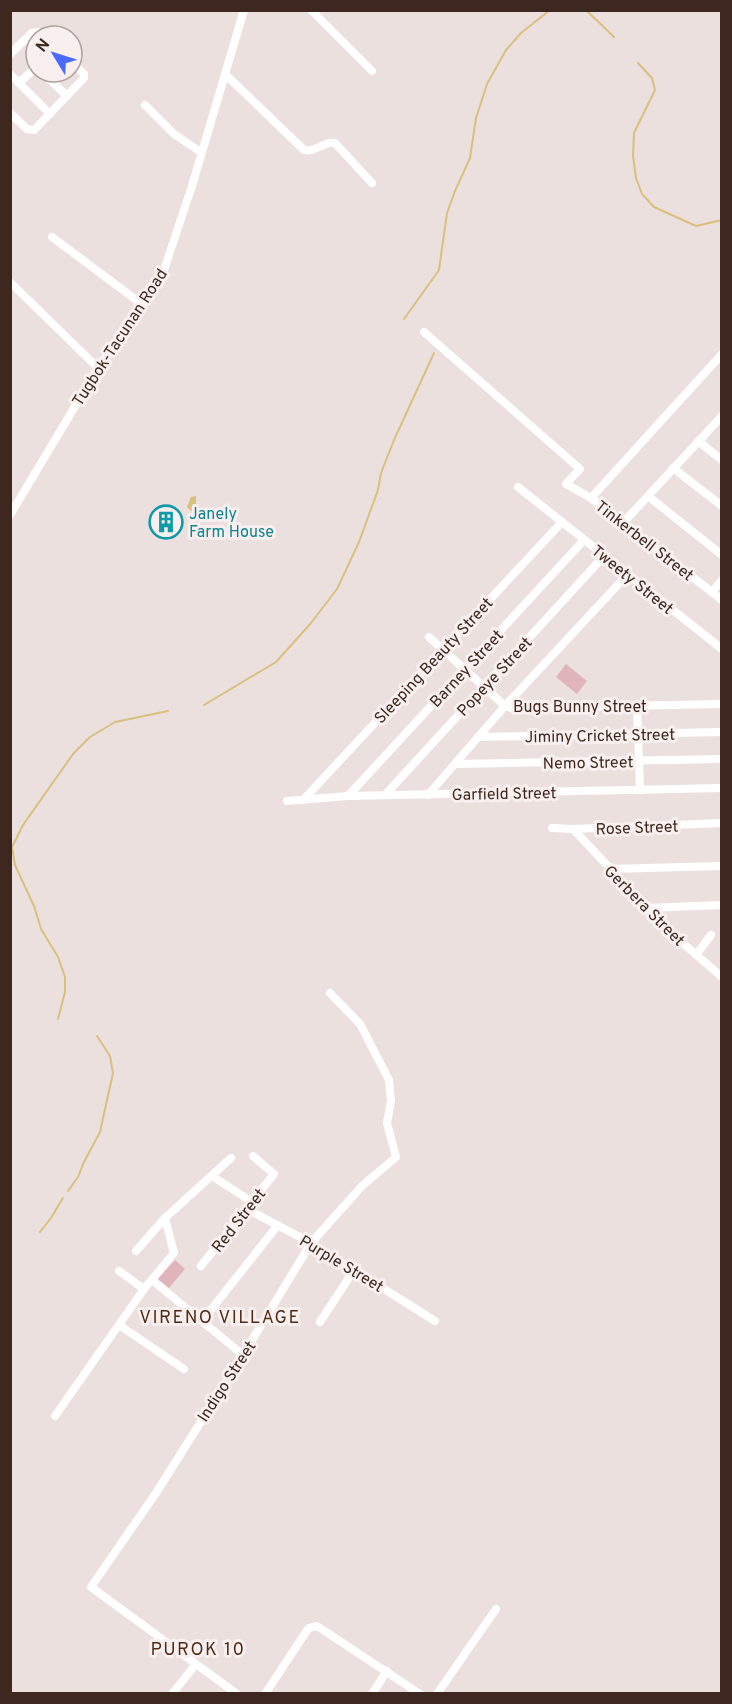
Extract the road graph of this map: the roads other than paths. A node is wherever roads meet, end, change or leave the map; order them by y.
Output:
1 (244, 10) edge
2 (311, 10) edge
3 (24, 44) edge
4 (10, 54) edge
5 (372, 71) dead end
6 (10, 74) edge
7 (225, 74) junction
8 (24, 79) edge
9 (20, 83) junction
10 (54, 84) edge
11 (77, 84) edge
12 (67, 96) junction
13 (146, 105) dead end
14 (10, 112) edge
15 (50, 114) junction
16 (202, 153) junction
17 (372, 183) dead end
18 (52, 237) dead end
19 (10, 282) edge
20 (143, 305) junction
21 (424, 332) dead end
22 (720, 358) edge
23 (98, 368) junction
24 (722, 416) edge
25 (698, 441) junction
26 (722, 460) edge
27 (674, 468) junction
28 (518, 487) dead end
29 (648, 496) junction
30 (591, 498) junction
31 (722, 507) edge
32 (10, 514) edge
33 (562, 522) junction
34 (623, 523) junction
35 (584, 540) junction
36 (722, 555) edge
37 (604, 556) junction
38 (627, 574) junction
39 (722, 580) edge
40 (712, 592) junction
41 (722, 600) edge
42 (429, 637) dead end
43 (442, 649) junction
44 (722, 649) edge
45 (464, 669) junction
46 (484, 687) junction
47 (722, 705) edge
48 (505, 706) junction
49 (637, 706) junction
50 (722, 732) edge
51 (639, 734) junction
52 (478, 737) junction
53 (722, 759) edge
54 (639, 760) junction
55 (455, 764) junction
56 (722, 788) edge
57 (640, 790) junction
58 (385, 795) junction
59 (428, 795) junction
60 (348, 796) junction
61 (304, 798) junction
62 (287, 801) dead end
63 (722, 824) edge
64 (552, 828) dead end
65 (573, 829) junction
66 (722, 866) edge
67 (609, 869) junction
68 (722, 905) edge
69 (647, 908) junction
70 (711, 935) dead end
71 (696, 955) junction
72 (722, 977) edge
73 (330, 993) dead end
74 (253, 1156) dead end
75 (231, 1158) dead end
76 (212, 1176) junction
77 (249, 1205) junction
78 (165, 1218) junction
79 (278, 1225) junction
80 (311, 1243) junction
81 (136, 1251) dead end
82 (201, 1266) dead end
83 (354, 1270) junction
84 (119, 1271) dead end
85 (152, 1280) junction
86 (144, 1289) junction
87 (202, 1321) junction
88 (435, 1321) dead end
89 (320, 1322) dead end
90 (119, 1325) junction
91 (243, 1355) junction
92 (184, 1369) dead end
93 (55, 1416) dead end
94 (496, 1609) dead end
95 (196, 1664) junction
96 (387, 1671) junction
97 (267, 1690) edge
98 (171, 1694) edge
99 (237, 1694) edge
100 (279, 1694) edge
101 (372, 1694) edge
102 (420, 1694) edge
103 (436, 1694) edge

1 - 7 street, Tugbok-Tacunan Road
2 - 5 street
3 - 4 street
6 - 9 street
7 - 16 street, Tugbok-Tacunan Road
7 - 17 street
8 - 9 street
9 - 15 street
10 - 12 street
11 - 12 street
12 - 15 street
13 - 16 street
14 - 15 street
16 - 20 street, Tugbok-Tacunan Road
18 - 20 street
19 - 23 street
20 - 23 street, Tugbok-Tacunan Road
21 - 30 street, Tinkerbell Street
22 - 30 street
23 - 32 street, Tugbok-Tacunan Road
24 - 25 street
25 - 26 street
25 - 27 street
27 - 29 street
27 - 31 street
28 - 33 street, Tweety Street
29 - 34 street
29 - 36 street
30 - 34 street, Tinkerbell Street
33 - 35 street, Tweety Street
33 - 43 street, Sleeping Beauty Street
34 - 40 street, Tinkerbell Street
35 - 37 street, Tweety Street
35 - 45 street, Barney Street
37 - 38 street, Tweety Street
37 - 46 street, Popeye Street
38 - 44 street, Tweety Street
38 - 48 street, Popeye Street
39 - 40 street
40 - 41 street, Tinkerbell Street
42 - 43 street, Bugs Bunny Street
43 - 45 street, Bugs Bunny Street
43 - 61 street, Sleeping Beauty Street
45 - 46 street, Bugs Bunny Street
45 - 60 street, Barney Street
46 - 48 street, Bugs Bunny Street
46 - 58 street, Popeye Street
47 - 49 street, Bugs Bunny Street
48 - 49 street, Bugs Bunny Street
48 - 52 street, Popeye Street
49 - 51 street
50 - 51 street, Jiminy Cricket Street
51 - 52 street, Jiminy Cricket Street
51 - 54 street
52 - 55 street, Popeye Street
53 - 54 street, Nemo Street
54 - 55 street, Nemo Street
54 - 57 street
55 - 59 street, Popeye Street
56 - 57 street, Garfield Street
57 - 59 street, Garfield Street
58 - 59 street, Garfield Street
58 - 60 street, Garfield Street
60 - 61 street, Garfield Street
61 - 62 street, Garfield Street
63 - 65 street, Rose Street
64 - 65 street, Rose Street
65 - 67 street, Gerbera Street
66 - 67 street
67 - 69 street, Gerbera Street
68 - 69 street
69 - 71 street, Gerbera Street
70 - 71 street
71 - 72 street, Gerbera Street
73 - 80 street, Indigo Street
74 - 77 street, Red Street
75 - 76 street
76 - 77 street, Purple Street
76 - 78 street
77 - 79 street, Purple Street
77 - 82 street, Red Street
78 - 81 street
78 - 85 street
79 - 80 street, Purple Street
79 - 87 street
80 - 83 street, Purple Street
80 - 91 street, Indigo Street
83 - 88 street, Purple Street
83 - 89 street
84 - 86 street
85 - 86 street
85 - 87 street
86 - 90 street
87 - 91 street
90 - 92 street
90 - 93 street
91 - 95 street, Indigo Street
94 - 103 street
95 - 98 street
95 - 99 street
96 - 97 street
96 - 101 street
96 - 102 street
97 - 100 street

